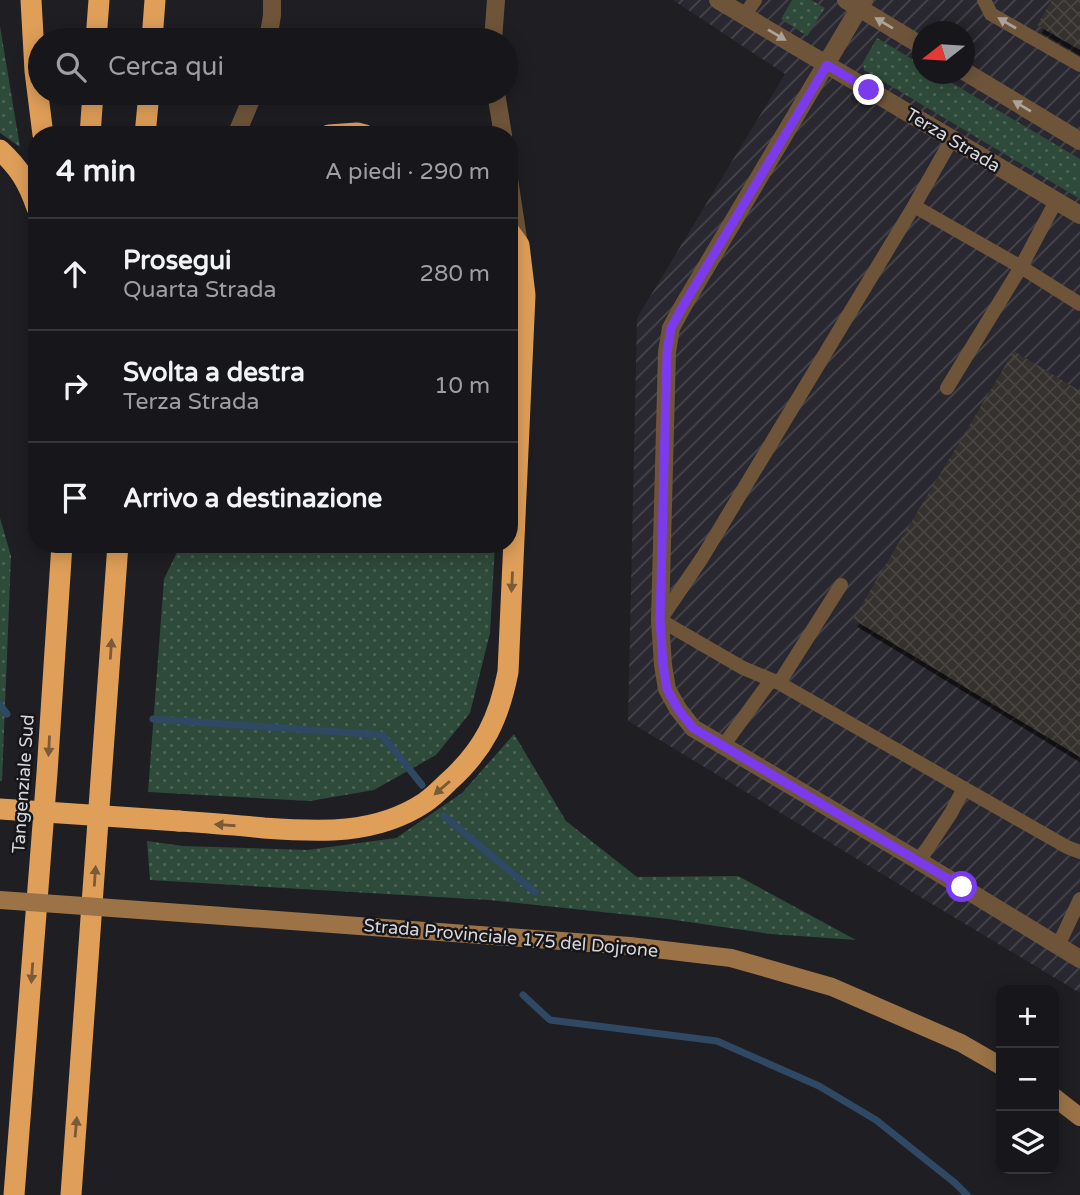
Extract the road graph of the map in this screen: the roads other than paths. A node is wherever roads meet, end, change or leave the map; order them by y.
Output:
1 (16, 0) edge
2 (31, 0) edge
3 (99, 0) edge
4 (155, 0) edge
5 (272, 0) edge
6 (496, 0) edge
7 (718, 0) edge
8 (755, 0) edge
9 (984, 0) edge
10 (857, 3) edge
11 (744, 16) junction
12 (33, 28) edge
13 (97, 28) edge
14 (153, 28) edge
15 (270, 28) edge
16 (494, 28) edge
17 (912, 39) edge
18 (28, 40) edge
19 (827, 65) junction
20 (1080, 65) edge
21 (975, 78) edge
22 (39, 105) edge
23 (92, 105) edge
24 (148, 105) edge
25 (249, 105) edge
26 (498, 105) edge
27 (42, 126) edge
28 (91, 126) edge
29 (146, 126) edge
30 (240, 126) edge
31 (502, 126) edge
32 (952, 139) junction
33 (1080, 141) edge
34 (0, 150) edge
35 (28, 185) edge
36 (1056, 201) junction
37 (914, 206) junction
38 (1080, 215) edge
39 (518, 259) edge
40 (1021, 267) junction
41 (1080, 304) edge
42 (947, 388) dead end
43 (518, 450) edge
44 (61, 553) edge
45 (117, 553) edge
46 (513, 553) edge
47 (841, 585) dead end
48 (660, 620) junction
49 (775, 682) junction
50 (723, 747) junction
51 (964, 788) junction
52 (0, 809) edge
53 (1080, 852) edge
54 (919, 861) junction
55 (1080, 899) edge
56 (0, 900) edge
57 (1058, 946) junction
58 (1080, 959) edge
59 (996, 1063) edge
60 (1059, 1101) edge
61 (1080, 1117) edge
62 (14, 1195) edge
63 (71, 1195) edge

1 - 18 highway
2 - 12 highway
3 - 13 highway
4 - 14 highway
5 - 15 street
6 - 16 street
7 - 11 street, Terza Strada
8 - 11 lane
20 -> 9 lane
17 -> 10 street
10 - 19 street
11 -> 19 street, Terza Strada
19 - 32 street, Terza Strada
19 - 48 street
33 -> 21 street
22 - 27 highway
23 - 28 highway
24 - 29 highway
25 - 30 street
26 - 31 street
32 - 36 street, Terza Strada
32 - 37 lane
34 - 35 highway
36 - 38 street, Terza Strada
36 - 40 lane
37 - 40 lane
37 - 48 lane
39 -> 43 highway, bridge
40 - 41 lane
40 - 42 lane
44 -> 62 highway, Tangenziale Sud
63 -> 45 highway
46 -> 52 highway, bridge
47 - 49 lane
48 - 49 lane
48 - 50 street
49 - 50 lane
49 - 51 lane
50 - 54 street
51 - 53 lane
51 - 54 lane
54 - 57 street
55 - 57 lane
56 - 59 street, Strada Provinciale 175 del Dojrone, bridge
57 - 58 street
60 - 61 street

